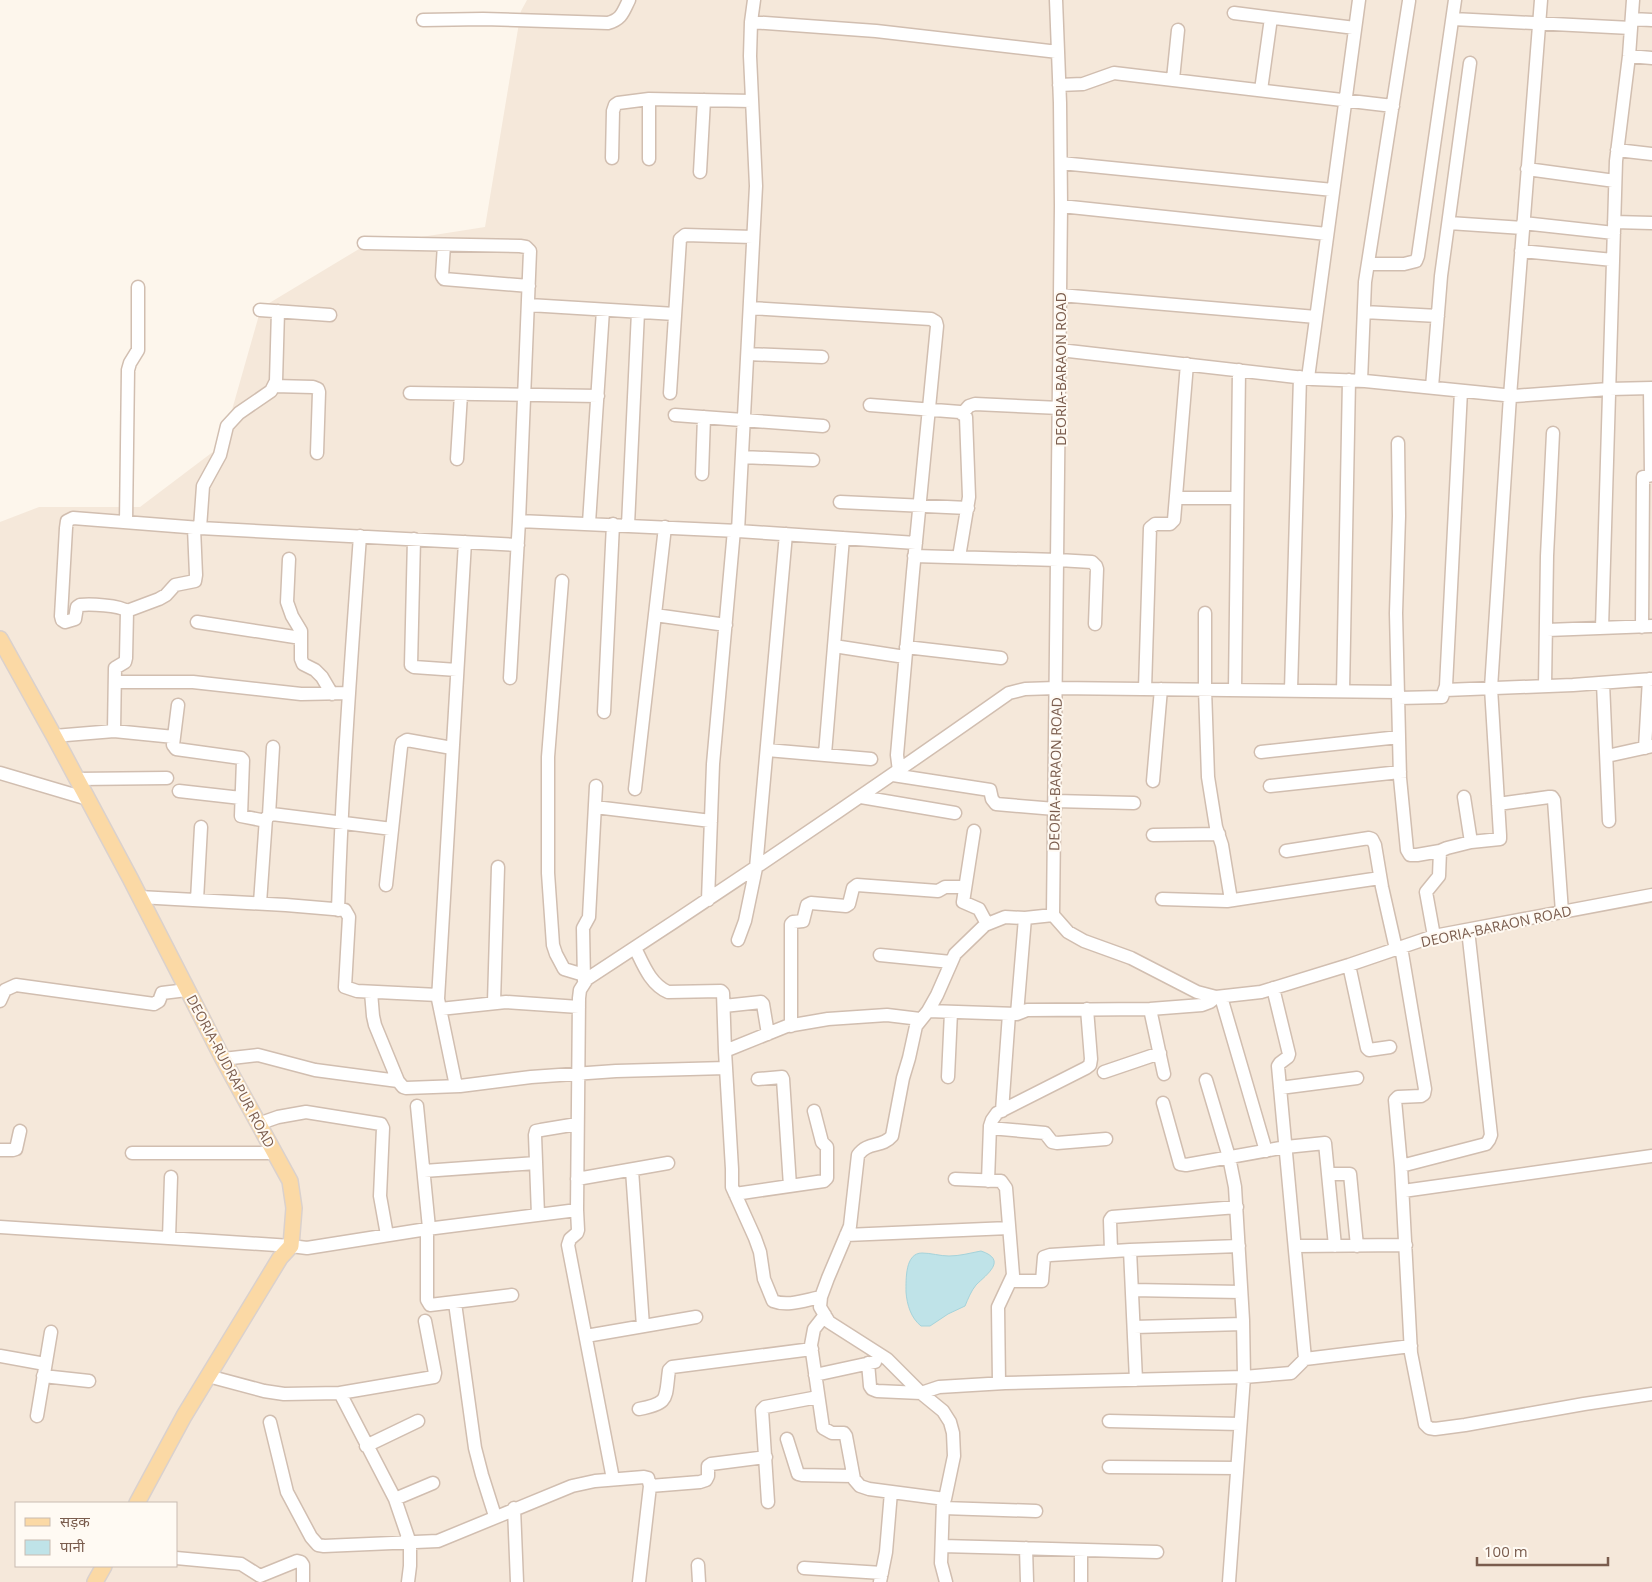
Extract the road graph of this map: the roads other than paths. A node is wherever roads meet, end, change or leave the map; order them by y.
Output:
1 (628, 0) edge
2 (754, 0) edge
3 (1056, 0) edge
4 (1359, 0) edge
5 (1455, 0) edge
6 (1542, 0) edge
7 (1633, 0) edge
8 (1409, 1) edge
9 (1234, 13) dead end
10 (1271, 18) junction
11 (1453, 19) junction
12 (423, 20) dead end
13 (1652, 20) edge
14 (751, 22) junction
15 (1632, 23) junction
16 (1539, 24) junction
17 (1355, 28) junction
18 (1178, 30) dead end
19 (1058, 52) junction
20 (1629, 56) junction
21 (1652, 58) edge
22 (1470, 63) dead end
23 (1173, 79) junction
24 (1059, 85) junction
25 (1261, 90) junction
26 (650, 99) junction
27 (1345, 99) junction
28 (704, 100) junction
29 (752, 101) junction
30 (1393, 106) junction
31 (1617, 150) junction
32 (1652, 154) edge
33 (612, 158) dead end
34 (649, 159) dead end
35 (1061, 163) junction
36 (1528, 169) junction
37 (700, 172) dead end
38 (1615, 181) junction
39 (1332, 190) junction
40 (1061, 206) junction
41 (1449, 223) junction
42 (1652, 223) edge
43 (1523, 225) junction
44 (1614, 227) junction
45 (1327, 234) junction
46 (754, 237) junction
47 (364, 243) dead end
48 (444, 244) junction
49 (1521, 251) junction
50 (1613, 260) junction
51 (1368, 264) junction
52 (529, 286) junction
53 (138, 287) dead end
54 (1060, 295) junction
55 (528, 305) junction
56 (750, 308) junction
57 (260, 310) dead end
58 (603, 310) junction
59 (278, 311) junction
60 (638, 312) junction
61 (1364, 312) junction
62 (675, 314) junction
63 (330, 315) dead end
64 (1438, 316) junction
65 (1316, 317) junction
66 (1060, 350) junction
67 (748, 354) junction
68 (822, 357) dead end
69 (1187, 364) junction
70 (1239, 370) junction
71 (1304, 378) junction
72 (1355, 381) junction
73 (274, 386) junction
74 (1432, 387) junction
75 (1651, 388) edge
76 (1609, 389) junction
77 (1461, 391) junction
78 (410, 393) dead end
79 (670, 393) dead end
80 (461, 394) junction
81 (523, 395) junction
82 (598, 396) junction
83 (1510, 396) junction
84 (870, 405) dead end
85 (1060, 408) junction
86 (929, 409) junction
87 (962, 414) junction
88 (675, 415) dead end
89 (704, 417) junction
90 (744, 421) junction
91 (823, 426) dead end
92 (1553, 433) dead end
93 (1398, 443) dead end
94 (317, 453) dead end
95 (742, 457) junction
96 (457, 459) dead end
97 (813, 460) dead end
98 (702, 474) dead end
99 (1651, 475) edge
100 (1176, 498) junction
101 (1237, 498) junction
102 (840, 502) dead end
103 (919, 504) junction
104 (968, 508) junction
105 (519, 521) junction
106 (126, 522) junction
107 (589, 524) junction
108 (613, 524) junction
109 (628, 525) junction
110 (665, 527) junction
111 (197, 528) junction
112 (736, 530) junction
113 (786, 534) junction
114 (360, 536) junction
115 (843, 538) junction
116 (414, 539) junction
117 (465, 542) junction
118 (916, 543) junction
119 (518, 545) junction
120 (914, 556) junction
121 (959, 557) junction
122 (288, 560) dead end
123 (1058, 560) junction
124 (1647, 567) edge
125 (562, 581) dead end
126 (127, 611) junction
127 (1205, 613) dead end
128 (655, 616) junction
129 (197, 622) dead end
130 (1094, 624) dead end
131 (726, 625) junction
132 (1647, 626) edge
133 (1602, 628) junction
134 (1547, 630) junction
135 (301, 638) junction
136 (0, 639) edge
137 (834, 646) junction
138 (906, 652) junction
139 (1001, 658) dead end
140 (457, 670) junction
141 (510, 678) dead end
142 (1651, 679) edge
143 (115, 682) junction
144 (1603, 683) junction
145 (1545, 686) junction
146 (1056, 688) junction
147 (1491, 688) junction
148 (1145, 689) junction
149 (1161, 689) junction
150 (1205, 689) junction
151 (1235, 690) junction
152 (1291, 690) junction
153 (1445, 690) junction
154 (1343, 691) junction
155 (349, 693) junction
156 (332, 694) junction
157 (1398, 695) junction
158 (178, 705) dead end
159 (604, 712) dead end
160 (114, 730) junction
161 (54, 736) junction
162 (1399, 737) junction
163 (174, 738) junction
164 (273, 747) dead end
165 (1648, 747) edge
166 (452, 748) junction
167 (767, 750) junction
168 (1261, 752) dead end
169 (825, 754) junction
170 (1606, 756) junction
171 (871, 759) dead end
172 (1400, 772) junction
173 (0, 773) edge
174 (896, 773) junction
175 (167, 778) dead end
176 (77, 779) junction
177 (1154, 781) dead end
178 (596, 786) dead end
179 (1270, 786) dead end
180 (635, 789) dead end
181 (179, 791) dead end
182 (861, 797) junction
183 (1464, 797) dead end
184 (241, 798) junction
185 (88, 799) junction
186 (1134, 803) dead end
187 (1498, 804) junction
188 (1055, 805) junction
189 (595, 807) junction
190 (955, 813) dead end
191 (267, 818) junction
192 (1609, 821) dead end
193 (711, 822) junction
194 (342, 823) junction
195 (201, 827) dead end
196 (392, 829) junction
197 (974, 831) dead end
198 (1219, 834) junction
199 (1152, 835) dead end
200 (1470, 842) junction
201 (1286, 851) dead end
202 (1440, 851) junction
203 (498, 867) dead end
204 (756, 868) junction
205 (1380, 878) junction
206 (386, 885) dead end
207 (965, 887) junction
208 (1652, 895) edge
209 (139, 897) junction
210 (1162, 899) dead end
211 (197, 900) junction
212 (708, 900) junction
213 (1231, 900) junction
214 (260, 903) junction
215 (338, 910) junction
216 (1562, 912) junction
217 (1053, 915) junction
218 (1026, 918) junction
219 (987, 924) junction
220 (1468, 930) junction
221 (1434, 936) junction
222 (738, 940) dead end
223 (634, 948) junction
224 (1398, 948) junction
225 (880, 955) dead end
226 (951, 962) junction
227 (1349, 965) junction
228 (584, 979) junction
229 (1273, 988) junction
230 (187, 990) junction
231 (370, 992) junction
232 (438, 995) junction
233 (1218, 997) junction
234 (0, 1001) edge
235 (494, 1002) junction
236 (724, 1006) junction
237 (579, 1007) junction
238 (1150, 1008) junction
239 (440, 1009) junction
240 (1087, 1009) junction
241 (951, 1012) junction
242 (1013, 1014) junction
243 (924, 1015) junction
244 (790, 1026) junction
245 (768, 1034) junction
246 (1390, 1047) dead end
247 (725, 1051) junction
248 (1160, 1053) junction
249 (223, 1059) junction
250 (726, 1068) junction
251 (1104, 1072) dead end
252 (578, 1073) junction
253 (1164, 1074) dead end
254 (948, 1077) dead end
255 (1357, 1078) dead end
256 (758, 1079) dead end
257 (1206, 1080) dead end
258 (398, 1081) junction
259 (456, 1086) junction
260 (1280, 1088) junction
261 (1163, 1102) dead end
262 (418, 1106) dead end
263 (814, 1111) dead end
264 (1002, 1111) junction
265 (258, 1124) junction
266 (577, 1124) junction
267 (990, 1128) junction
268 (20, 1131) dead end
269 (1106, 1139) dead end
270 (1286, 1147) junction
271 (0, 1150) edge
272 (1266, 1151) junction
273 (132, 1153) dead end
274 (274, 1153) junction
275 (1652, 1156) edge
276 (1229, 1157) junction
277 (536, 1163) junction
278 (668, 1163) dead end
279 (1401, 1166) junction
280 (424, 1170) junction
281 (632, 1170) junction
282 (1329, 1174) junction
283 (171, 1177) dead end
284 (577, 1179) junction
285 (955, 1179) dead end
286 (988, 1180) junction
287 (790, 1186) junction
288 (1403, 1190) junction
289 (735, 1194) junction
290 (1237, 1207) junction
291 (576, 1210) junction
292 (538, 1215) junction
293 (0, 1227) edge
294 (428, 1228) junction
295 (1009, 1228) junction
296 (387, 1235) junction
297 (846, 1235) junction
298 (169, 1238) junction
299 (291, 1246) junction
300 (1239, 1246) junction
301 (1295, 1246) junction
302 (1335, 1246) junction
303 (1357, 1246) junction
304 (1406, 1246) junction
305 (1130, 1250) junction
306 (1111, 1251) junction
307 (1011, 1281) junction
308 (1132, 1290) junction
309 (1241, 1292) junction
310 (512, 1295) dead end
311 (821, 1296) junction
312 (455, 1303) junction
313 (825, 1315) junction
314 (696, 1316) dead end
315 (425, 1321) dead end
316 (1242, 1324) junction
317 (643, 1326) junction
318 (1134, 1328) junction
319 (50, 1332) dead end
320 (586, 1336) junction
321 (1411, 1346) junction
322 (812, 1349) junction
323 (0, 1356) edge
324 (887, 1359) junction
325 (1305, 1359) junction
326 (868, 1364) junction
327 (44, 1370) junction
328 (815, 1374) junction
329 (208, 1376) junction
330 (1244, 1377) junction
331 (1136, 1380) junction
332 (90, 1381) dead end
333 (999, 1383) junction
334 (340, 1393) junction
335 (921, 1393) junction
336 (1652, 1394) edge
337 (818, 1397) junction
338 (639, 1409) dead end
339 (37, 1416) dead end
340 (418, 1421) dead end
341 (270, 1422) dead end
342 (1110, 1422) dead end
343 (1240, 1424) junction
344 (787, 1439) dead end
345 (366, 1446) junction
346 (766, 1457) junction
347 (1109, 1467) dead end
348 (1237, 1468) junction
349 (853, 1476) junction
350 (613, 1479) junction
351 (433, 1483) dead end
352 (650, 1486) junction
353 (891, 1492) junction
354 (395, 1499) junction
355 (138, 1502) edge
356 (768, 1502) dead end
357 (944, 1504) junction
358 (514, 1508) junction
359 (1036, 1511) dead end
360 (495, 1516) junction
361 (410, 1543) junction
362 (942, 1546) junction
363 (1026, 1548) junction
364 (1081, 1550) junction
365 (1157, 1552) dead end
366 (178, 1558) edge
367 (698, 1565) dead end
368 (103, 1567) edge
369 (804, 1568) dead end
370 (881, 1578) edge
371 (95, 1582) edge
372 (303, 1582) edge
373 (408, 1582) edge
374 (518, 1582) edge
375 (639, 1582) edge
376 (699, 1582) edge
377 (946, 1582) edge
378 (1027, 1582) edge
379 (1081, 1582) edge
380 (1229, 1582) edge

1 - 12 street
2 - 14 street
3 - 19 street, DEORIA-BARAON ROAD
4 - 17 street
5 - 11 street
6 - 16 street
7 - 15 street
8 - 30 street
9 - 10 street
10 - 17 street
10 - 25 street
11 - 16 street
11 - 51 street
13 - 15 street
14 - 19 street
14 - 29 street
15 - 16 street
15 - 20 street
16 - 36 street
17 - 27 street
18 - 23 street
19 - 24 street, DEORIA-BARAON ROAD
20 - 21 street
20 - 31 street
22 - 41 street
23 - 24 street
23 - 25 street
24 - 35 street, DEORIA-BARAON ROAD
25 - 27 street
26 - 28 street
26 - 33 street
26 - 34 street
27 - 30 street
27 - 39 street
28 - 29 street
28 - 37 street
29 - 46 street
30 - 51 street
31 - 32 street
31 - 38 street
35 - 39 street
35 - 40 street, DEORIA-BARAON ROAD
36 - 38 street
36 - 43 street
38 - 44 street
39 - 45 street
40 - 45 street
40 - 54 street, DEORIA-BARAON ROAD
41 - 43 street
41 - 64 street
42 - 44 street
43 - 44 street
43 - 49 street
44 - 50 street
45 - 65 street
46 - 56 street
46 - 62 street
47 - 48 street
48 - 52 street
48 - 52 street
49 - 50 street
49 - 83 street
50 - 76 street
51 - 61 street
52 - 55 street
53 - 106 street
54 - 65 street
54 - 66 street, DEORIA-BARAON ROAD
55 - 58 street
55 - 81 street
56 - 67 street
56 - 86 street
57 - 59 street
58 - 60 street
58 - 82 street
59 - 63 street
59 - 73 street
60 - 62 street
60 - 109 street
61 - 64 street
61 - 72 street
62 - 79 street
64 - 74 street
65 - 71 street
66 - 69 street
66 - 85 street, DEORIA-BARAON ROAD
67 - 68 street
67 - 90 street
69 - 70 street
69 - 100 street
70 - 71 street
70 - 101 street
71 - 72 street
71 - 152 street
72 - 74 street
72 - 154 street
73 - 94 street
73 - 111 street
74 - 77 street
75 - 76 street
75 - 99 street
76 - 83 street
76 - 133 street
77 - 83 street
77 - 153 street
78 - 80 street
80 - 81 street
80 - 96 street
81 - 82 street
81 - 105 street
82 - 107 street
83 - 147 street
84 - 86 street
85 - 87 street
85 - 123 street, DEORIA-BARAON ROAD
86 - 87 street
86 - 103 street
87 - 104 street
88 - 89 street
89 - 90 street
89 - 98 street
90 - 91 street
90 - 95 street
92 - 134 street
93 - 157 street
95 - 97 street
95 - 112 street
99 - 124 street
100 - 101 street
100 - 148 street
101 - 151 street
102 - 103 street
103 - 104 street
103 - 118 street
104 - 121 street
105 - 107 street
105 - 119 street
106 - 111 street
106 - 126 street
107 - 108 street
108 - 109 street
108 - 159 street
109 - 110 street
110 - 112 street
110 - 128 street
111 - 114 street
111 - 126 street
112 - 113 street
112 - 131 street
113 - 115 street
113 - 167 street
114 - 116 street
114 - 155 street
115 - 118 street
115 - 137 street
116 - 117 street
116 - 140 street
117 - 119 street
117 - 140 street
118 - 120 street
119 - 141 street
120 - 121 street
120 - 138 street
121 - 123 street
122 - 135 street
123 - 130 street
123 - 146 street, DEORIA-BARAON ROAD
124 - 132 street
125 - 228 street
126 - 143 street
127 - 150 street
128 - 131 street
128 - 180 street
129 - 135 street
131 - 193 street
132 - 133 street
133 - 134 street
134 - 145 street
135 - 156 street
136 - 161 main road, DEORIA-RUDRAPUR ROAD
137 - 138 street
137 - 169 street
138 - 139 street
138 - 174 street
140 - 166 street
142 - 144 street
142 - 165 street
143 - 156 street
143 - 160 street
144 - 145 street
144 - 170 street
145 - 147 street
146 - 148 street
146 - 174 street
146 - 188 street, DEORIA-BARAON ROAD
147 - 153 street
147 - 187 street
148 - 149 street
149 - 150 street
149 - 177 street
150 - 151 street
150 - 198 street
151 - 152 street
152 - 154 street
153 - 157 street
154 - 157 street
155 - 156 street
155 - 194 street
157 - 162 street
158 - 163 street
160 - 161 street
160 - 163 street
161 - 176 main road, DEORIA-RUDRAPUR ROAD
162 - 168 street
162 - 172 street
163 - 184 street
164 - 191 street
165 - 170 street
166 - 196 street
166 - 232 street
167 - 169 street
167 - 204 street
169 - 171 street
170 - 192 street
172 - 179 street
172 - 202 street
173 - 185 street
174 - 182 street
174 - 188 street
175 - 176 street
176 - 185 main road, DEORIA-RUDRAPUR ROAD
178 - 189 street
181 - 184 street
182 - 190 street
182 - 204 street
183 - 200 street
184 - 191 street
185 - 209 main road, DEORIA-RUDRAPUR ROAD
186 - 188 street
187 - 200 street
187 - 216 street
188 - 217 street, DEORIA-BARAON ROAD
189 - 193 street
189 - 228 street
191 - 194 street
191 - 214 street
193 - 212 street
194 - 196 street
194 - 215 street
195 - 211 street
196 - 206 street
197 - 207 street
198 - 199 street
198 - 213 street
200 - 202 street
201 - 205 street
202 - 221 street
203 - 235 street
204 - 212 street
204 - 222 street
205 - 213 street
205 - 224 street
207 - 219 street
207 - 244 street
208 - 216 street, DEORIA-BARAON ROAD
209 - 211 street
209 - 230 main road, DEORIA-RUDRAPUR ROAD
210 - 213 street
211 - 214 street
212 - 223 street
214 - 215 street
215 - 231 street
216 - 220 street, DEORIA-BARAON ROAD
217 - 218 street
217 - 233 street, DEORIA-BARAON ROAD
218 - 219 street
218 - 242 street
219 - 226 street
220 - 221 street, DEORIA-BARAON ROAD
220 - 279 street
221 - 224 street, DEORIA-BARAON ROAD
223 - 228 street
223 - 236 street
224 - 227 street, DEORIA-BARAON ROAD
224 - 279 street
225 - 226 street
226 - 243 street
227 - 229 street, DEORIA-BARAON ROAD
227 - 246 street
228 - 237 street
229 - 233 street, DEORIA-BARAON ROAD
229 - 260 street
230 - 234 street
230 - 249 main road, DEORIA-RUDRAPUR ROAD
231 - 232 street
231 - 258 street
232 - 239 street
233 - 238 street
233 - 272 street
235 - 237 street
235 - 239 street
236 - 245 street
236 - 247 street
237 - 252 street
238 - 240 street
238 - 248 street
239 - 259 street
240 - 242 street
240 - 264 street
241 - 242 street
241 - 243 street
241 - 254 street
242 - 264 street
243 - 244 street
243 - 297 street
244 - 245 street
245 - 247 street
247 - 250 street
248 - 251 street
248 - 253 street
249 - 258 street
249 - 265 main road, DEORIA-RUDRAPUR ROAD
250 - 252 street
250 - 289 street
252 - 259 street
252 - 266 street
255 - 260 street
256 - 287 street
257 - 276 street
258 - 259 street
260 - 270 street
261 - 276 street
262 - 280 street
263 - 287 street
264 - 267 street
265 - 274 main road, DEORIA-RUDRAPUR ROAD
265 - 296 street
266 - 277 street
266 - 284 street
267 - 269 street
267 - 286 street
268 - 271 street
270 - 272 street
270 - 282 street
270 - 301 street
272 - 276 street
273 - 274 street
274 - 299 main road, DEORIA-RUDRAPUR ROAD
275 - 288 street
276 - 290 street
277 - 280 street
277 - 292 street
278 - 281 street
279 - 288 street
280 - 294 street
281 - 284 street
281 - 317 street
282 - 302 street
282 - 303 street
283 - 298 street
284 - 291 street
285 - 286 street
286 - 295 street
287 - 289 street
288 - 304 street
289 - 311 street
290 - 300 street
290 - 306 street
291 - 292 street
291 - 320 street
292 - 294 street
293 - 298 street
294 - 296 street
294 - 312 street
295 - 297 street
295 - 307 street
296 - 299 street
297 - 311 street
298 - 299 street
299 - 329 main road
300 - 305 street
300 - 309 street
301 - 302 street
301 - 325 street
302 - 303 street
303 - 304 street
304 - 321 street
305 - 306 street
305 - 308 street
306 - 307 street
307 - 333 street
308 - 309 street
308 - 318 street
309 - 316 street
310 - 312 street
311 - 313 street
312 - 360 street
313 - 322 street
313 - 324 street
314 - 317 street
315 - 334 street
316 - 318 street
316 - 330 street
317 - 320 street
318 - 331 street
319 - 327 street
320 - 350 street
321 - 325 street
321 - 336 street
322 - 328 street
322 - 338 street
323 - 327 street
324 - 326 street
324 - 335 street
325 - 330 street
326 - 328 street
326 - 335 street
327 - 332 street
327 - 339 street
328 - 337 street
329 - 334 street
329 - 355 main road
330 - 331 street
330 - 343 street
331 - 333 street
333 - 335 street
334 - 345 street
335 - 357 street
337 - 346 street
337 - 349 street
340 - 345 street
341 - 361 street
342 - 343 street
343 - 348 street
344 - 349 street
345 - 354 street
346 - 352 street
346 - 356 street
347 - 348 street
348 - 380 street
349 - 353 street
350 - 352 street
350 - 358 street
351 - 354 street
352 - 375 street
353 - 357 street
353 - 370 street
354 - 361 street
357 - 359 street
357 - 362 street
358 - 360 street
358 - 374 street
360 - 361 street
361 - 373 street
362 - 363 street
362 - 377 street
363 - 364 street
363 - 378 street
364 - 365 street
364 - 379 street
366 - 372 street
367 - 376 street
368 - 371 main road
369 - 370 street

